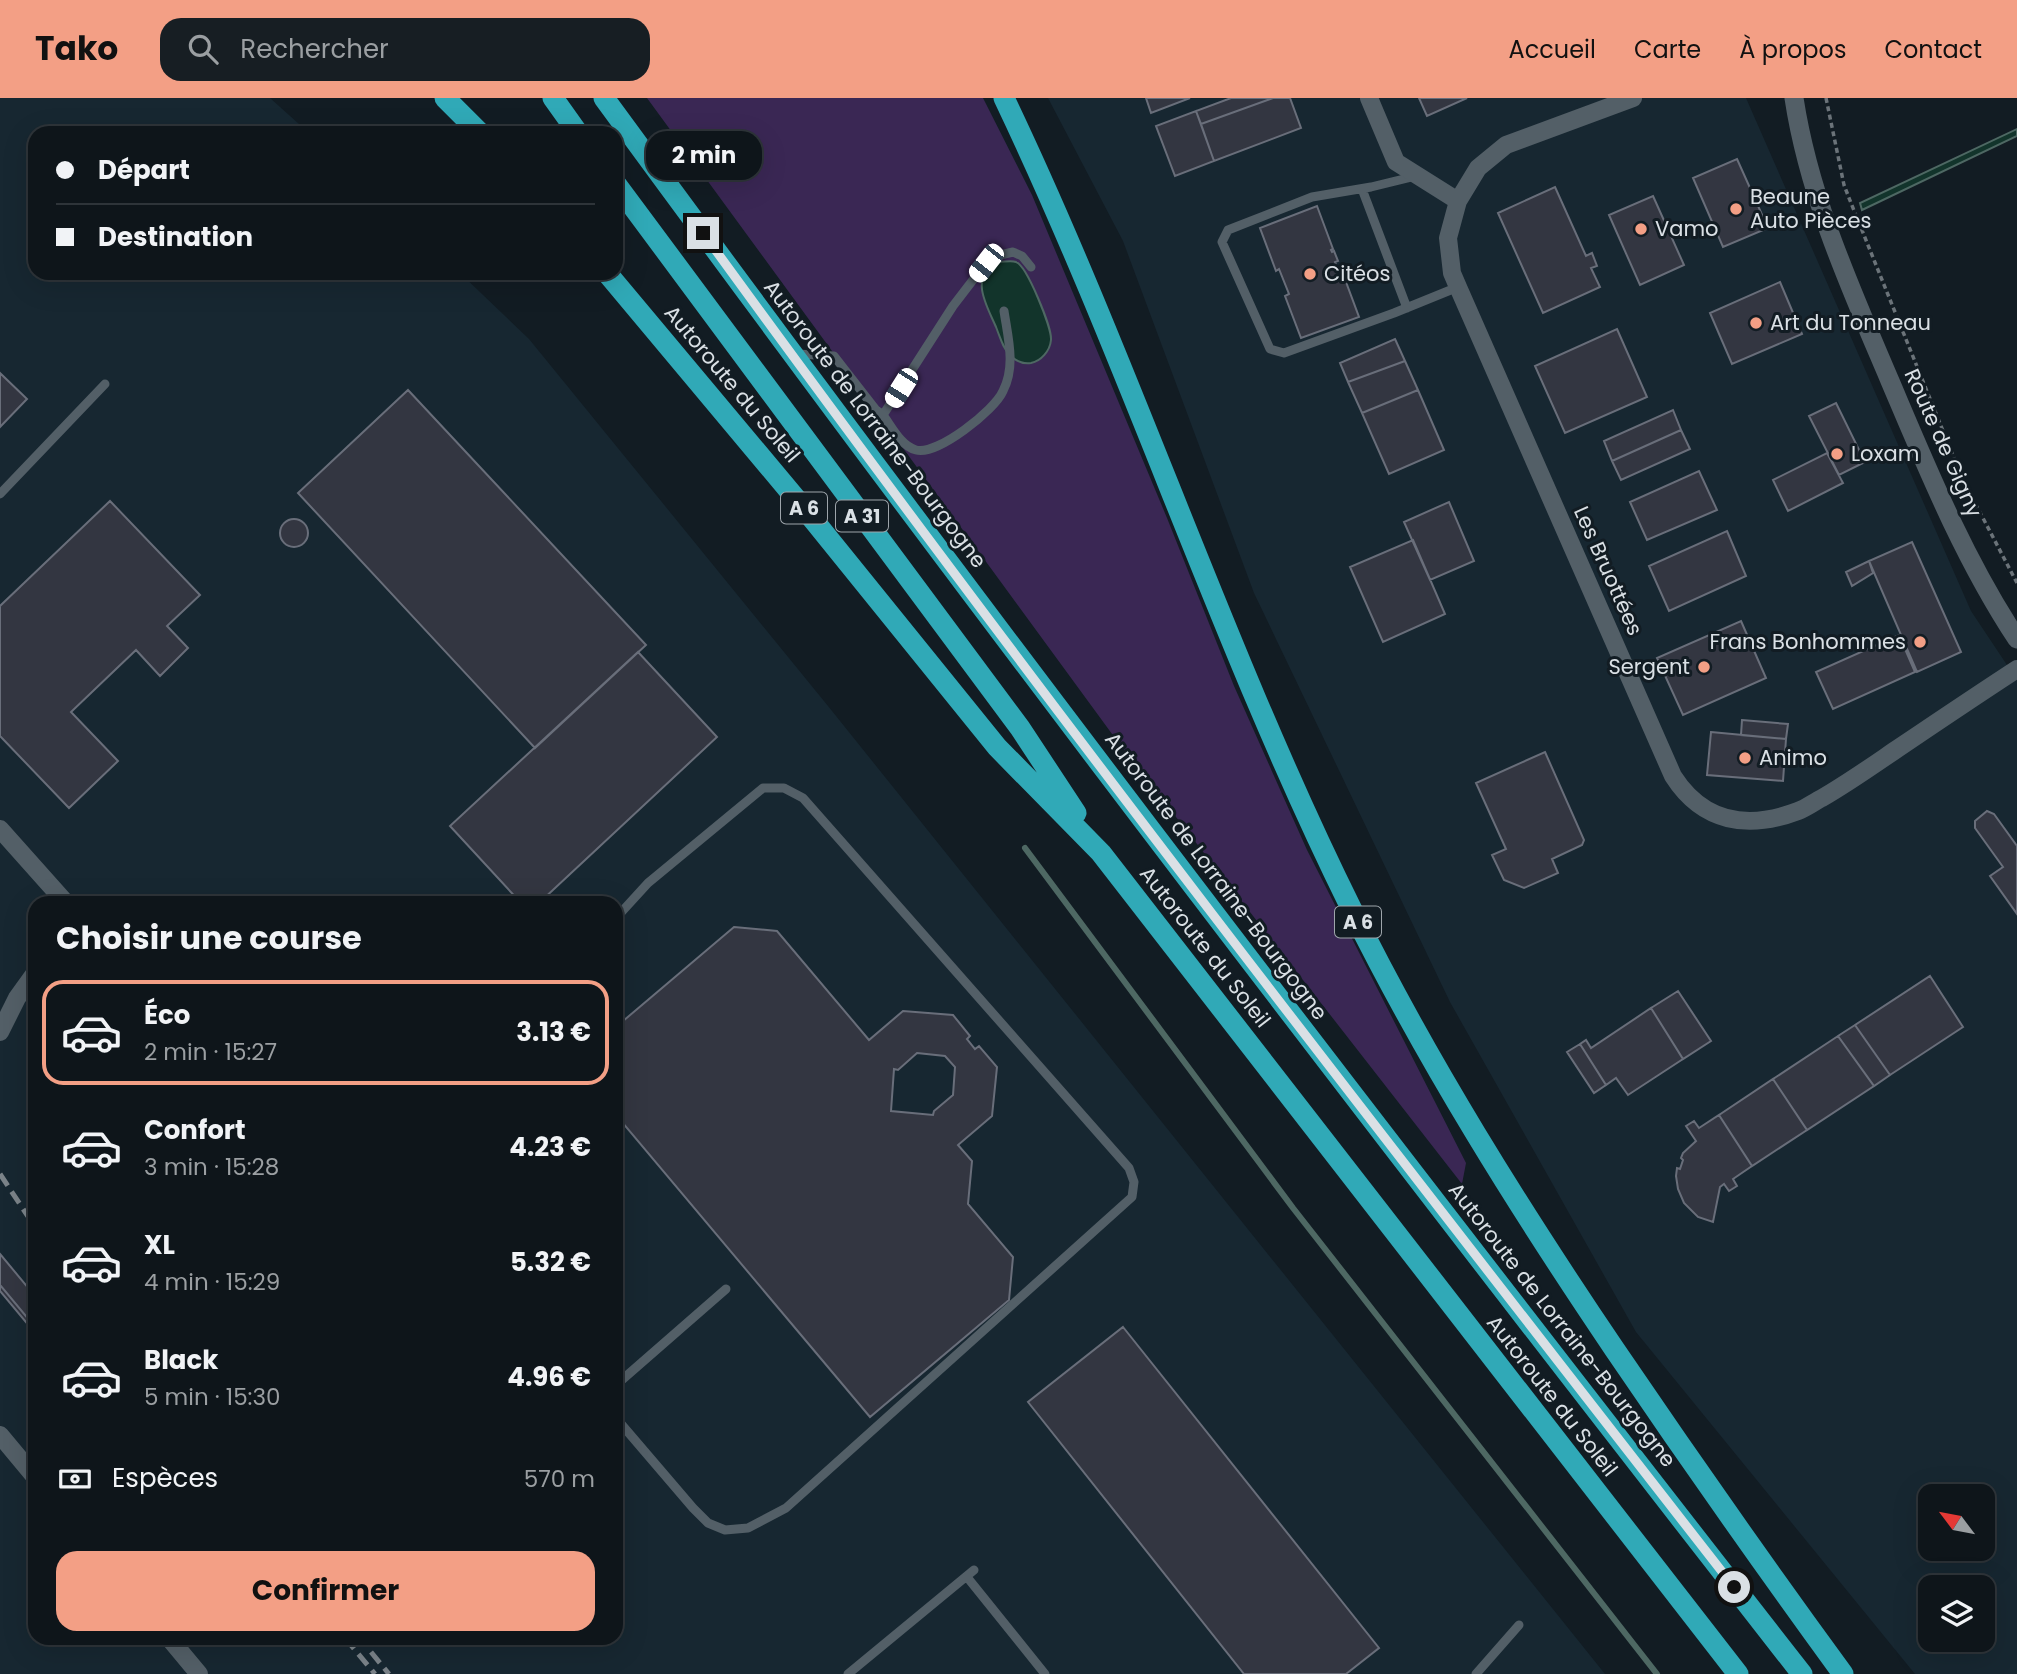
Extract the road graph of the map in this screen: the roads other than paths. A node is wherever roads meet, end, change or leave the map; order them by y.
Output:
1 (445, 98) edge
2 (553, 98) edge
3 (604, 98) edge
4 (1004, 98) edge
5 (1369, 98) edge
6 (1633, 98) edge
7 (1794, 98) edge
8 (473, 126) edge
9 (573, 126) edge
10 (1418, 176) junction
11 (1363, 188) junction
12 (623, 194) edge
13 (1458, 201) junction
14 (1031, 267) dead end
15 (613, 280) edge
16 (1458, 287) junction
17 (1407, 308) junction
18 (1004, 311) dead end
19 (792, 354) junction
20 (105, 384) dead end
21 (883, 415) junction
22 (0, 494) edge
23 (2017, 639) edge
24 (2017, 669) edge
25 (0, 829) edge
26 (1101, 853) junction
27 (60, 896) edge
28 (623, 910) edge
29 (28, 983) edge
30 (0, 1032) edge
31 (726, 1289) dead end
32 (623, 1379) edge
33 (623, 1426) edge
34 (0, 1435) edge
35 (28, 1469) edge
36 (1519, 1625) dead end
37 (175, 1645) edge
38 (199, 1674) edge
39 (848, 1674) edge
40 (1045, 1674) edge
41 (1476, 1674) edge
42 (1738, 1674) edge
43 (1802, 1674) edge
44 (1843, 1674) edge

1 - 8 highway
2 - 9 highway
3 - 19 highway, Autoroute de Lorraine-Bourgogne / A 31
4 - 44 highway, A 6
5 - 10 street
6 - 13 street, Les Bruottées
7 - 23 street, Route de Gigny
10 - 11 lane
10 - 13 street
11 - 17 lane
11 - 17 lane
12 - 26 highway, A 31
13 - 16 street, Les Bruottées
14 - 21 lane
15 - 26 highway, Autoroute du Soleil / A 6
16 - 17 lane
16 - 24 street, Les Bruottées
18 - 21 lane
19 - 21 lane
19 - 43 highway, Autoroute de Lorraine-Bourgogne / A 31
20 - 22 lane
25 - 27 street
26 - 42 highway, Autoroute du Soleil / A 6
28 - 33 lane
29 - 30 street
31 - 32 lane
34 - 35 street
36 - 41 lane
37 - 38 street
39 - 40 lane

